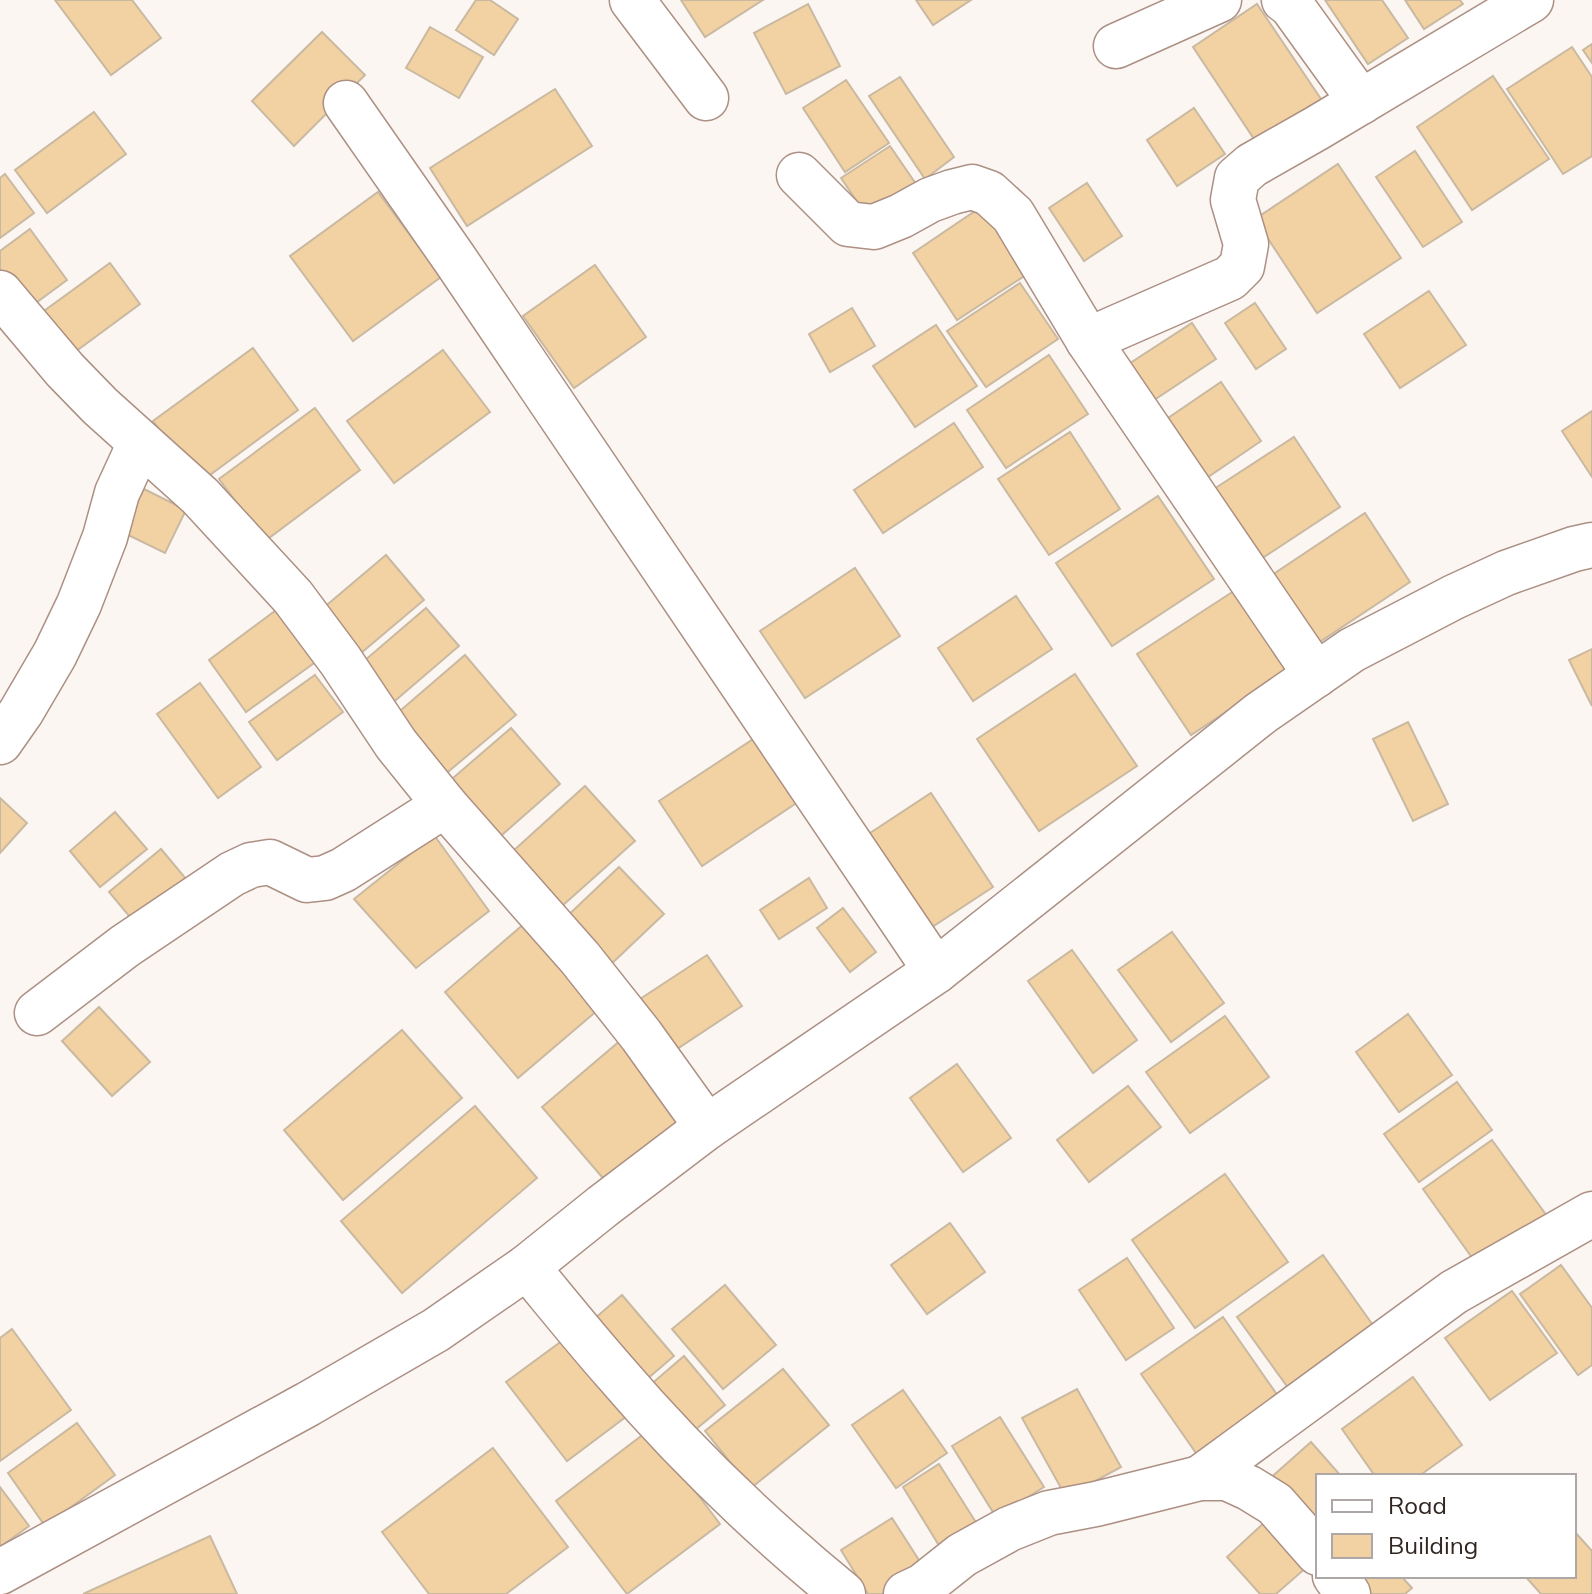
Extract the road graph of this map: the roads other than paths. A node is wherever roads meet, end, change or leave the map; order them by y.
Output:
1 (632, 0) edge
2 (1219, 0) edge
3 (1284, 0) edge
4 (1531, 0) edge
5 (1116, 46) dead end
6 (706, 98) dead end
7 (1361, 102) junction
8 (346, 103) dead end
9 (799, 175) dead end
10 (0, 293) edge
11 (1088, 340) junction
12 (140, 443) junction
13 (1592, 545) edge
14 (1316, 675) junction
15 (0, 742) edge
16 (445, 805) junction
17 (936, 971) junction
18 (37, 1013) dead end
19 (707, 1127) junction
20 (1592, 1214) edge
21 (527, 1267) junction
22 (1200, 1478) junction
23 (1316, 1551) edge
24 (9, 1579) edge
25 (843, 1594) edge
26 (906, 1594) edge

1 - 6 street
2 - 5 street
3 - 7 street
4 - 7 street
7 - 11 street
8 - 17 street
9 - 11 street
10 - 12 street
11 - 14 street
12 - 15 street
12 - 16 street
13 - 14 street
14 - 17 street
16 - 18 street
16 - 19 street
17 - 19 street
19 - 21 street
20 - 22 street
21 - 24 street
21 - 25 street
22 - 23 street
22 - 26 street

